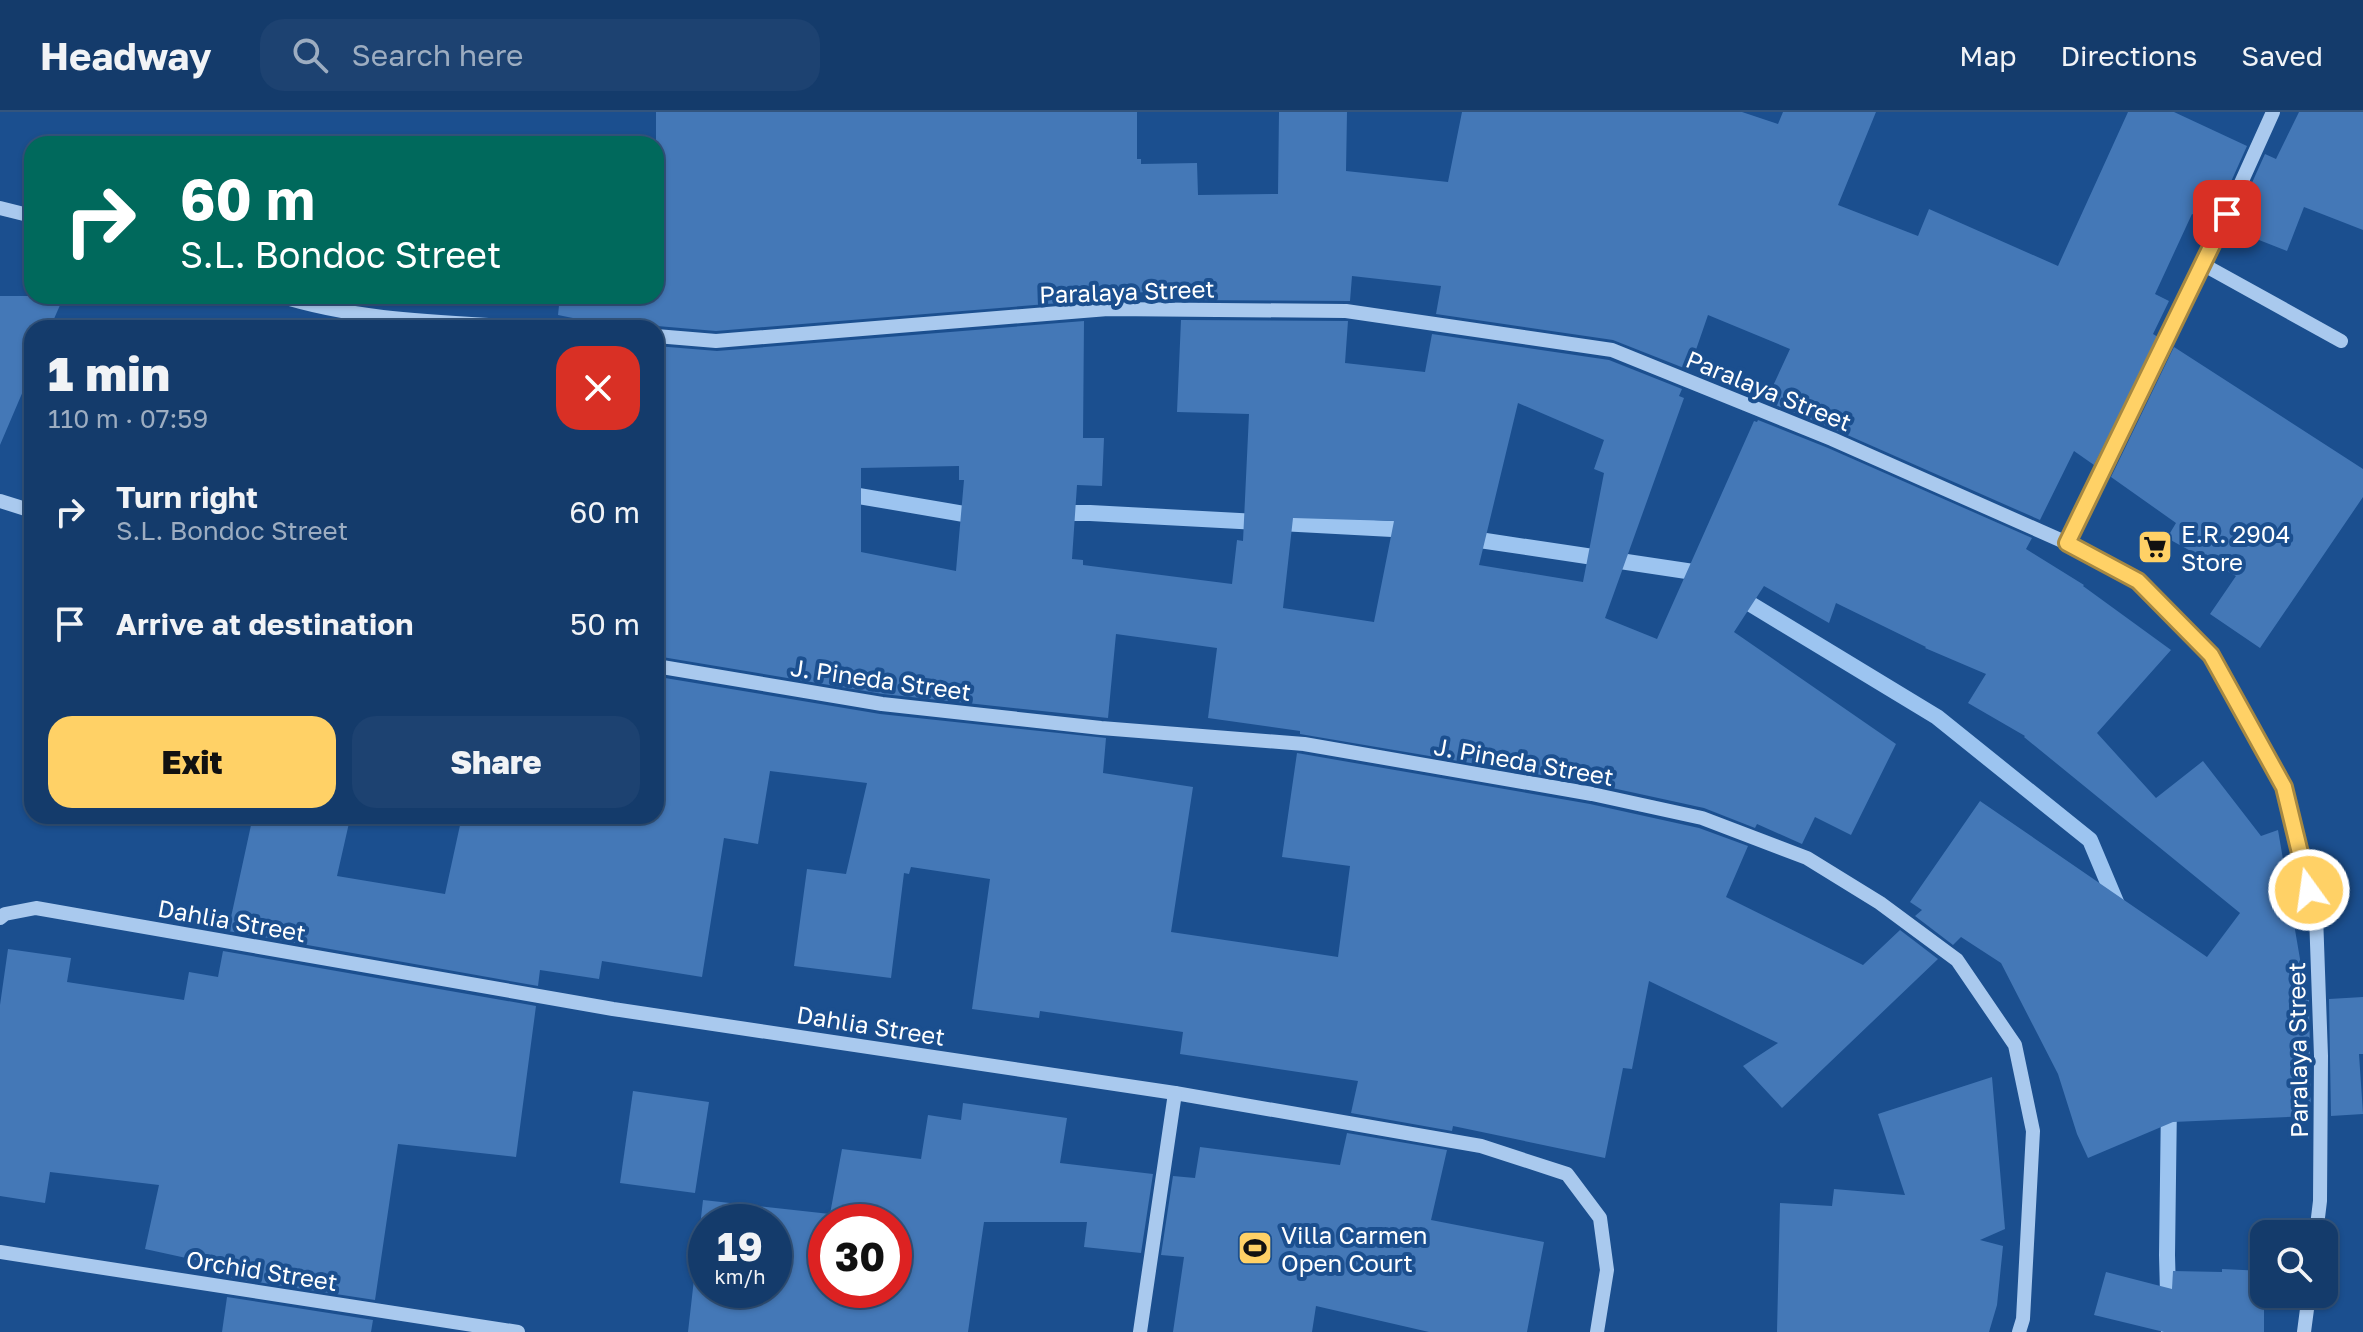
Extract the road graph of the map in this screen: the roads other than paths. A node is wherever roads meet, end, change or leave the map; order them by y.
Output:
1 (2273, 112) edge
2 (0, 208) edge
3 (24, 214) edge
4 (2204, 265) junction
5 (310, 304) edge
6 (431, 320) edge
7 (664, 337) edge
8 (2341, 341) dead end
9 (0, 501) edge
10 (24, 508) edge
11 (2067, 543) junction
12 (664, 667) edge
13 (0, 918) edge
14 (1175, 1093) junction
15 (2318, 1220) edge
16 (0, 1252) edge
17 (2307, 1308) edge
18 (518, 1332) edge
19 (1140, 1332) edge
20 (1597, 1332) edge
21 (2019, 1332) edge
22 (2304, 1332) edge

1 - 4 street
2 - 3 street
4 - 8 street
4 - 11 street
5 - 6 street
7 - 11 street, Paralaya Street
9 - 10 street
11 - 15 street, Paralaya Street
12 - 21 street, J. Pineda Street
13 - 14 street, Dahlia Street
14 - 19 street
14 - 20 street, Dahlia Street
16 - 18 street, Orchid Street
17 - 22 street

